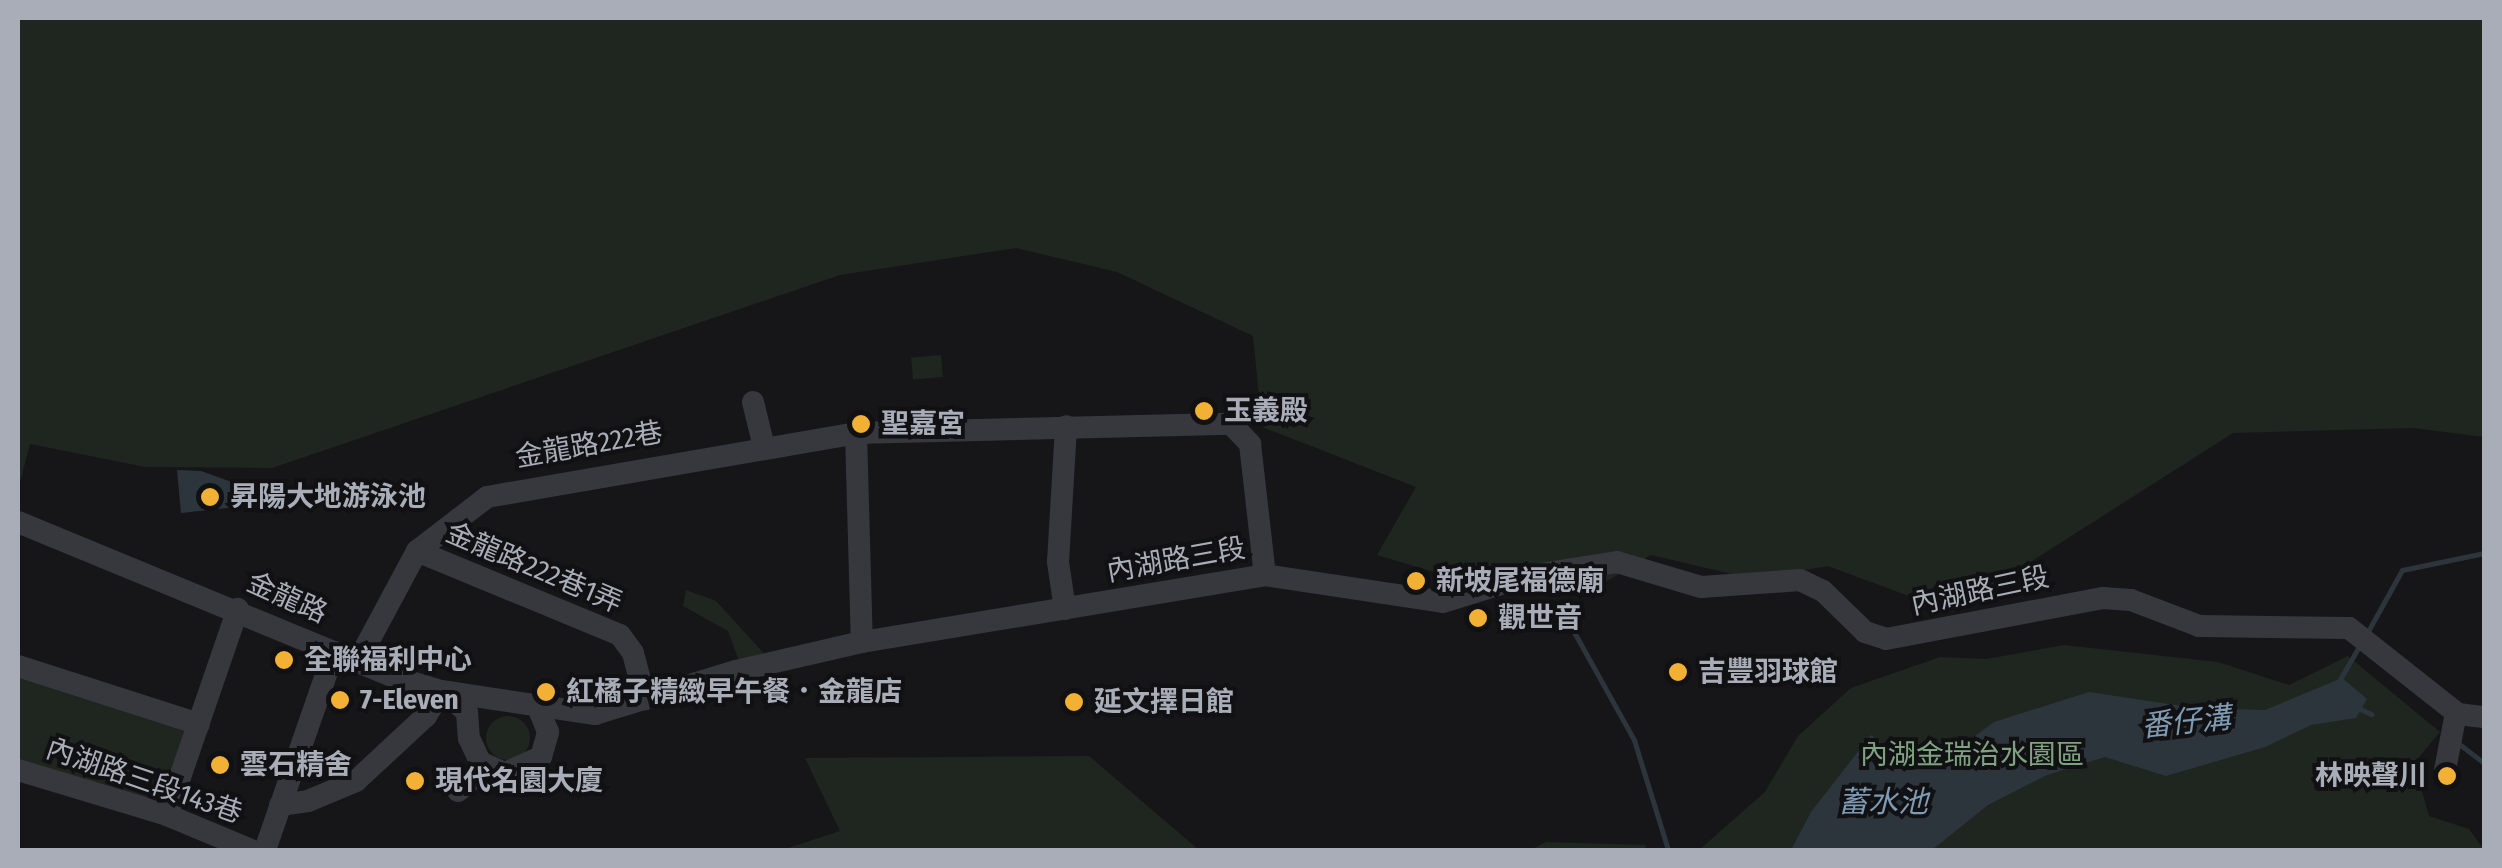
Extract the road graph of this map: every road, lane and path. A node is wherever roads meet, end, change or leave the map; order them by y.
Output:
1 (753, 402) dead end
2 (1066, 426) junction
3 (856, 433) junction
4 (764, 446) junction
5 (18, 522) edge
6 (417, 551) junction
7 (1264, 575) junction
8 (238, 609) junction
9 (1065, 609) junction
10 (862, 642) junction
11 (334, 652) junction
12 (358, 662) junction
13 (18, 666) edge
14 (441, 691) junction
15 (645, 699) junction
16 (538, 707) junction
17 (2456, 713) junction
18 (2484, 717) edge
19 (200, 724) junction
20 (487, 767) junction
21 (18, 770) edge
22 (2446, 770) dead end
23 (458, 791) dead end
24 (280, 804) junction
25 (167, 816) junction
26 (221, 845) edge
27 (250, 850) edge
28 (265, 850) edge

1 - 4 street
2 - 3 street, 金龍路222巷
2 - 7 street, 金龍路222巷
2 - 9 street
3 - 4 street, 金龍路222巷
3 - 10 street
4 - 6 street, 金龍路222巷
5 - 8 street, 金龍路
6 - 12 street, 金龍路222巷
6 - 15 street, 金龍路222巷1弄
7 - 9 street, 內湖路三段
7 - 17 street, 內湖路三段
8 - 11 street, 金龍路
8 - 19 street
9 - 10 street, 內湖路三段
10 - 15 street, 內湖路三段
11 - 12 street, 金龍路
11 - 24 street
12 - 14 street, 金龍路
13 - 19 street
14 - 16 street, 金龍路
14 - 20 street
14 - 24 street
15 - 16 street, 內湖路三段
16 - 20 street
17 - 18 street
17 - 22 street
19 - 25 street
20 - 23 street
21 - 25 street, 內湖路三段143巷
24 - 28 street
25 - 26 street, 內湖路三段143巷
26 - 27 street, 內湖路三段143巷

